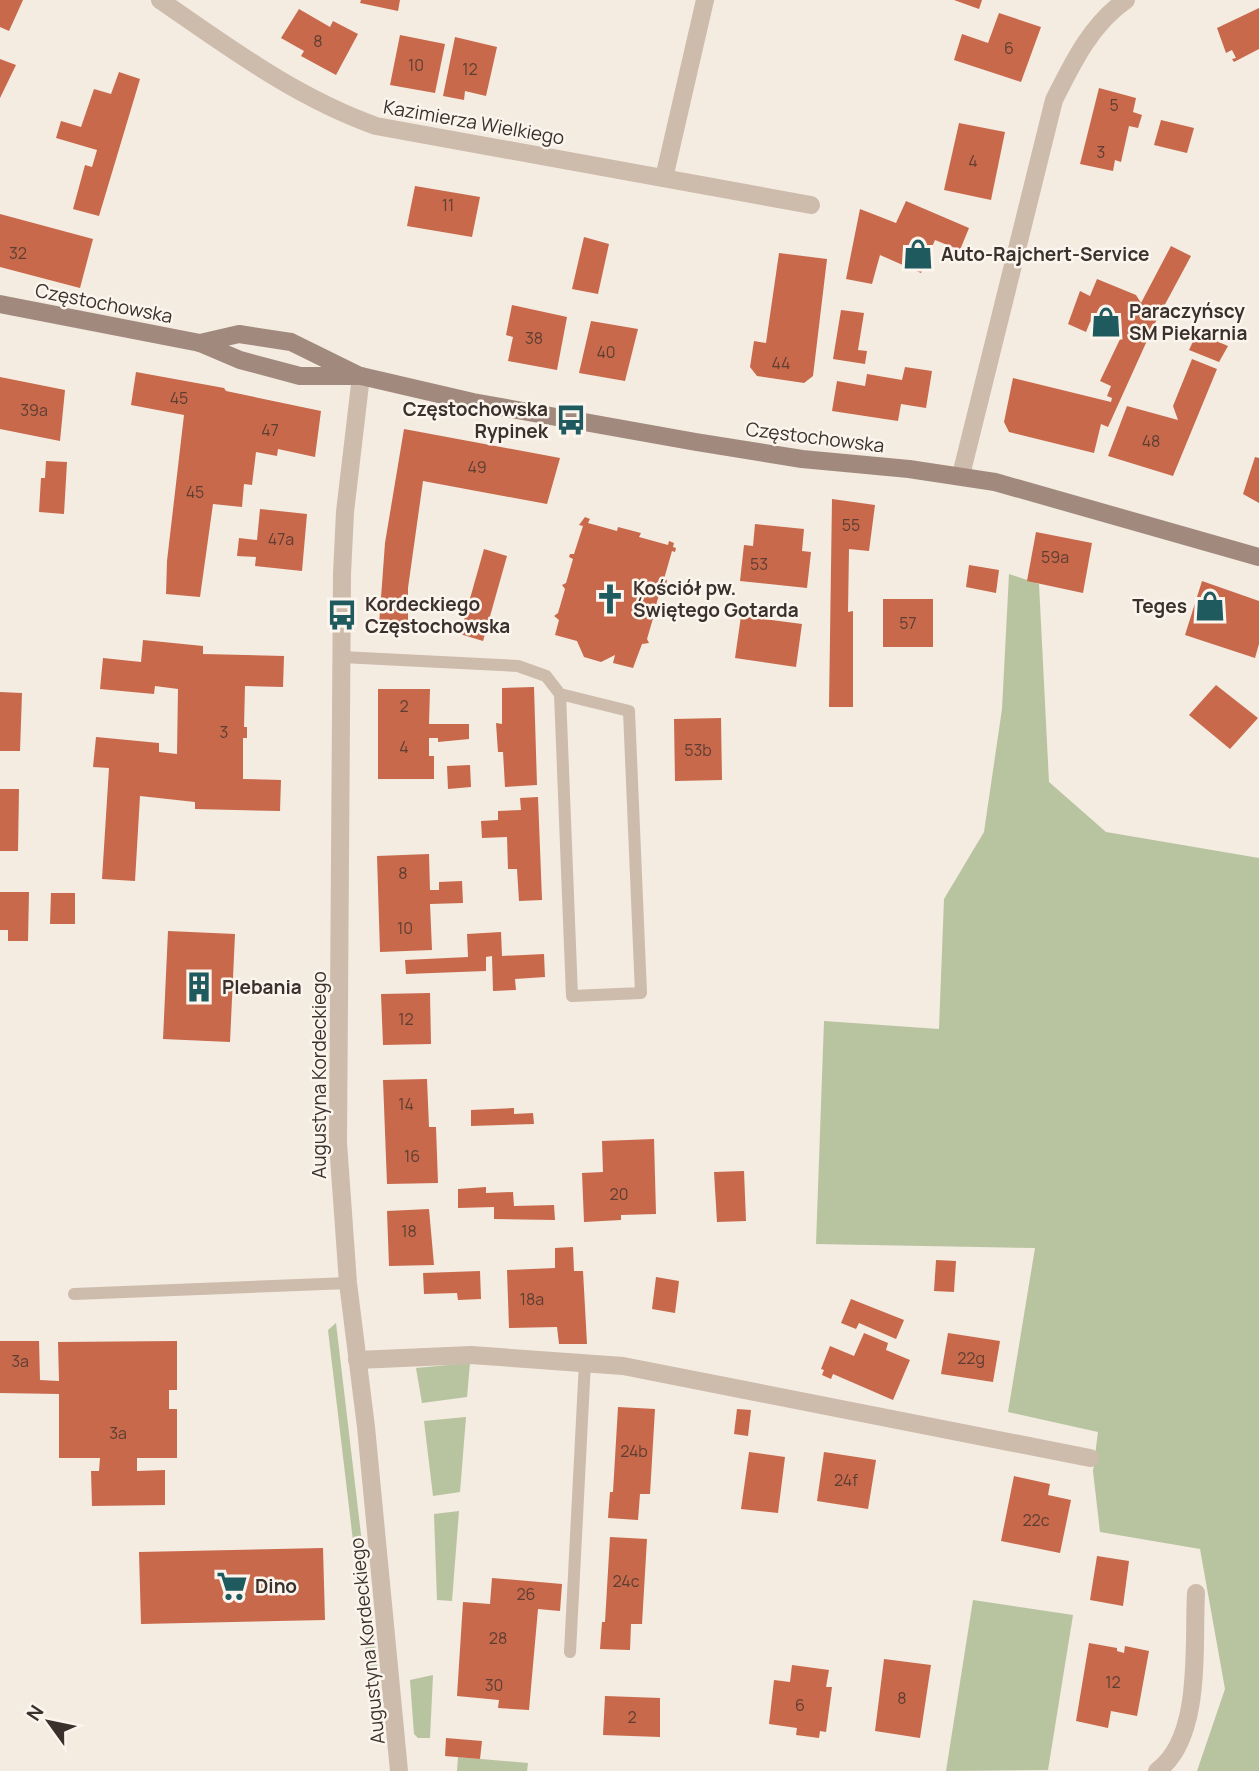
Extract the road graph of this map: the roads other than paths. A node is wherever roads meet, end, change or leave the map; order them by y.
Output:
1 (160, 0) edge
2 (705, 0) edge
3 (1126, 0) edge
4 (664, 178) junction
5 (811, 205) dead end
6 (0, 303) edge
7 (200, 343) junction
8 (361, 376) junction
9 (961, 475) junction
10 (1259, 557) edge
11 (342, 657) junction
12 (560, 694) junction
13 (348, 1283) junction
14 (74, 1294) dead end
15 (357, 1360) junction
16 (585, 1362) junction
17 (1090, 1458) dead end
18 (1196, 1593) dead end
19 (570, 1653) dead end
20 (399, 1771) edge
21 (1157, 1771) edge

1 - 4 street, Kazimierza Wielkiego
2 - 4 street
3 - 9 street
4 - 5 street, Kazimierza Wielkiego
6 - 7 main road, Częstochowska
7 - 8 main road, Częstochowska
7 - 8 main road, Częstochowska
8 - 9 main road, Częstochowska
8 - 11 street, Augustyna Kordeckiego
9 - 10 main road, Częstochowska
11 - 12 lane
11 - 13 street, Augustyna Kordeckiego
12 - 12 lane
13 - 14 lane
13 - 15 street, Augustyna Kordeckiego
15 - 16 street
15 - 20 street, Augustyna Kordeckiego
16 - 17 street
16 - 19 lane
18 - 21 street

